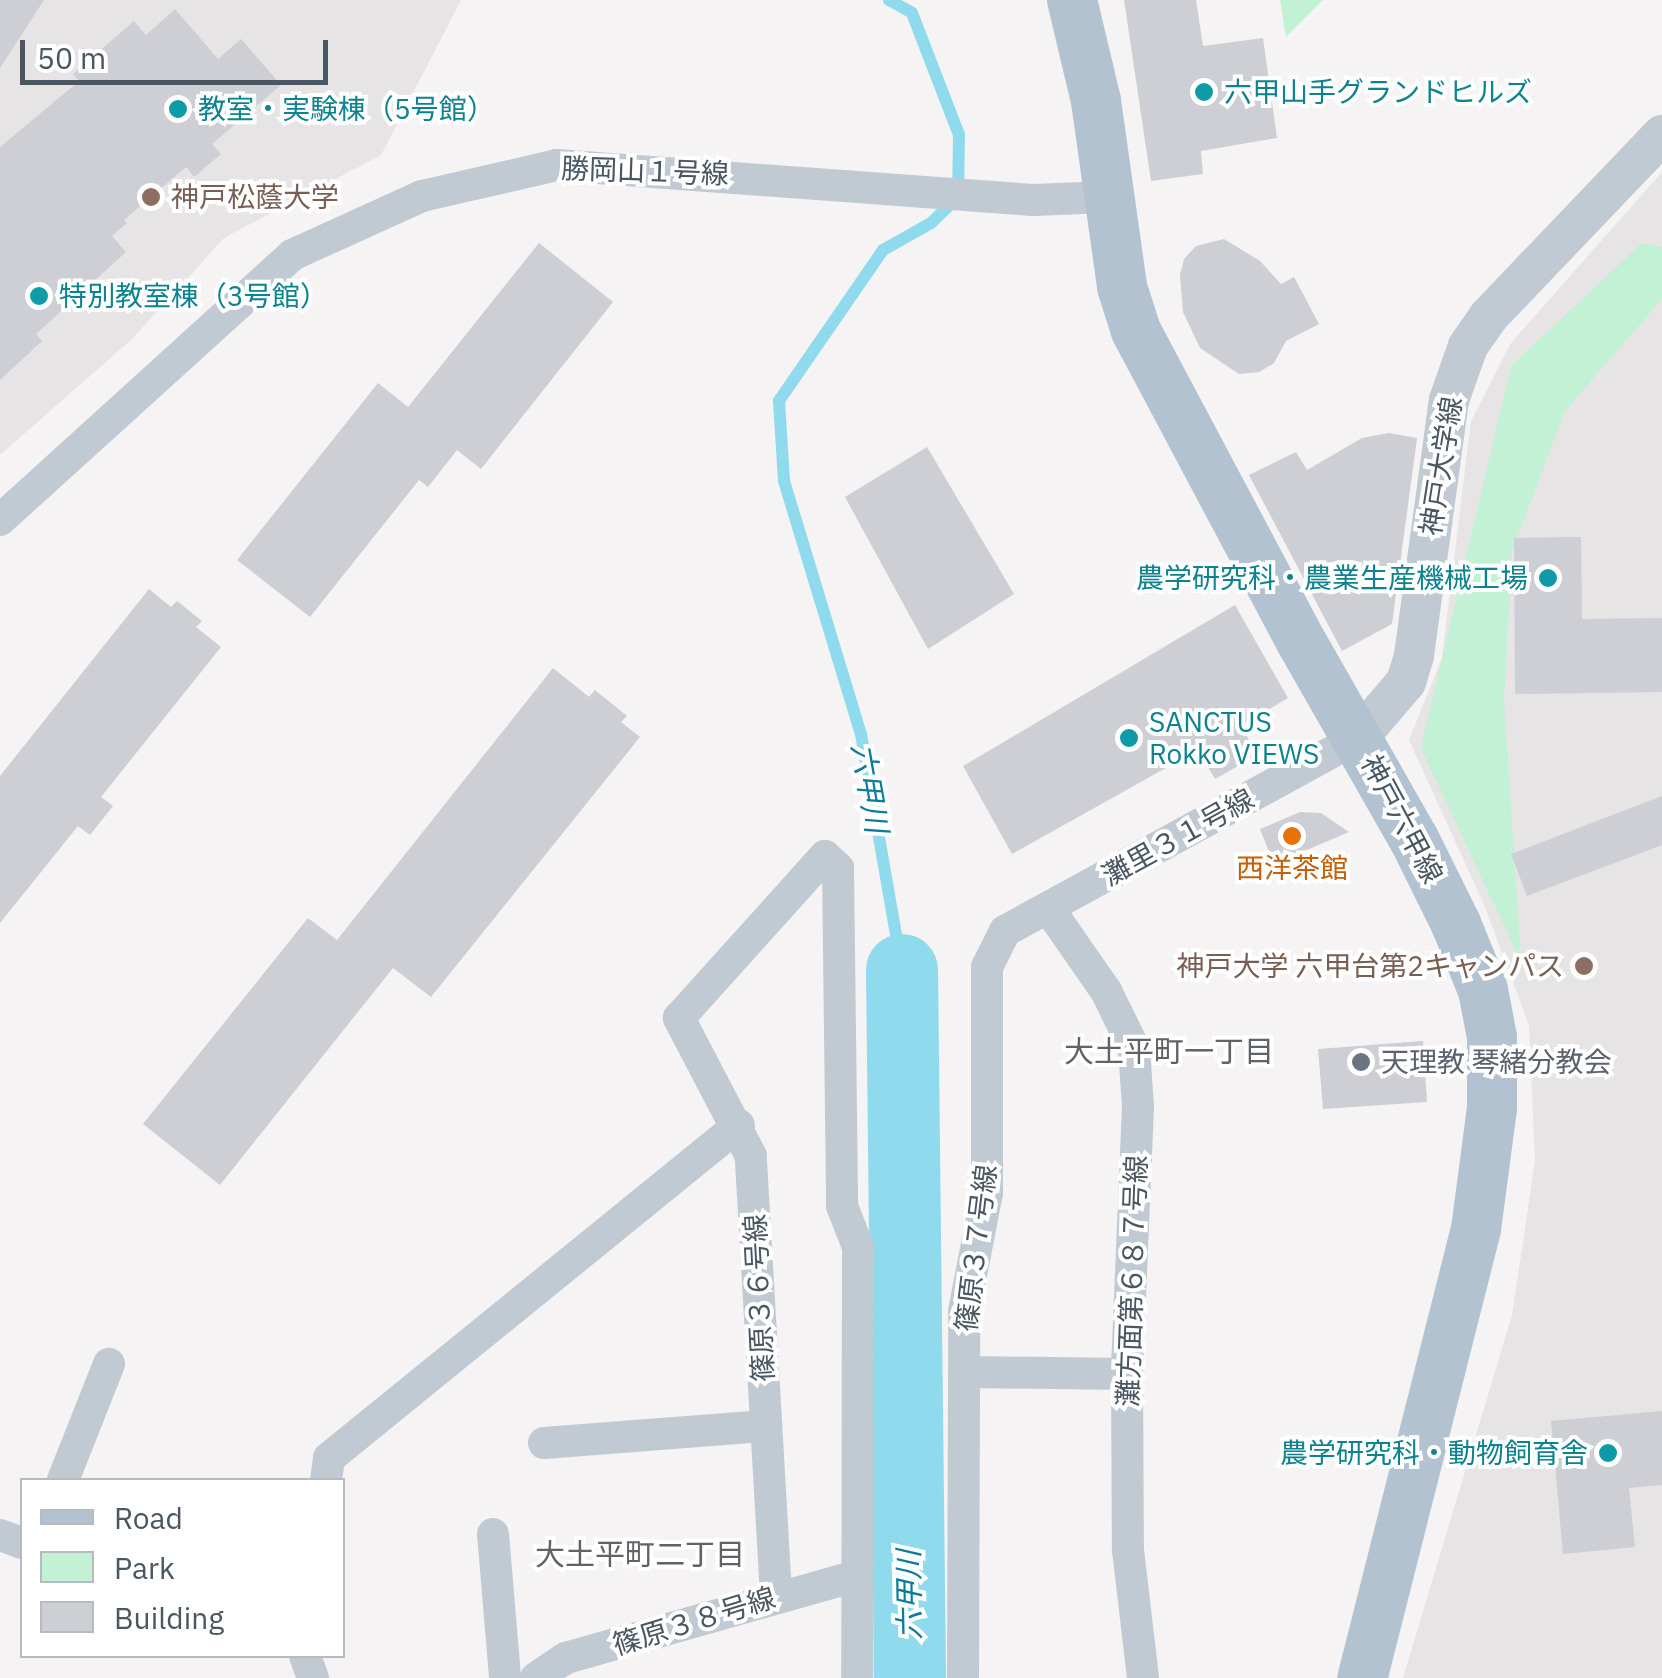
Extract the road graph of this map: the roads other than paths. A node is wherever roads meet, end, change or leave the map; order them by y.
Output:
1 (1072, 0) edge
2 (1662, 135) edge
3 (1108, 197) junction
4 (0, 520) edge
5 (1360, 737) junction
6 (1049, 908) junction
7 (738, 1125) junction
8 (109, 1364) dead end
9 (965, 1372) junction
10 (1127, 1374) junction
11 (766, 1426) junction
12 (544, 1443) dead end
13 (328, 1469) edge
14 (64, 1478) edge
15 (493, 1534) dead end
16 (856, 1576) junction
17 (776, 1596) junction
18 (504, 1678) edge
19 (536, 1678) edge
20 (857, 1678) edge
21 (963, 1678) edge
22 (1143, 1678) edge
23 (1362, 1678) edge

1 - 3 main road, 神戸六甲線
2 - 5 street, 神戸大学線
3 - 4 street, 勝岡山１号線
3 - 5 main road, 神戸六甲線
5 - 6 street, 灘里３１号線
5 - 23 main road, 神戸六甲線
6 - 9 street, 篠原３７号線
6 - 10 street, 灘方面第６８７号線
7 - 11 street, 篠原３６号線
7 - 13 street
7 - 16 street, 篠原３６号線
8 - 14 street
9 - 10 street
9 - 21 street, 篠原３７号線
10 - 22 street, 灘方面第６８７号線
11 - 12 street
11 - 17 street, 篠原３６号線
15 - 18 street
16 - 17 street, 篠原３８号線
16 - 20 street
17 - 19 street, 篠原３８号線

